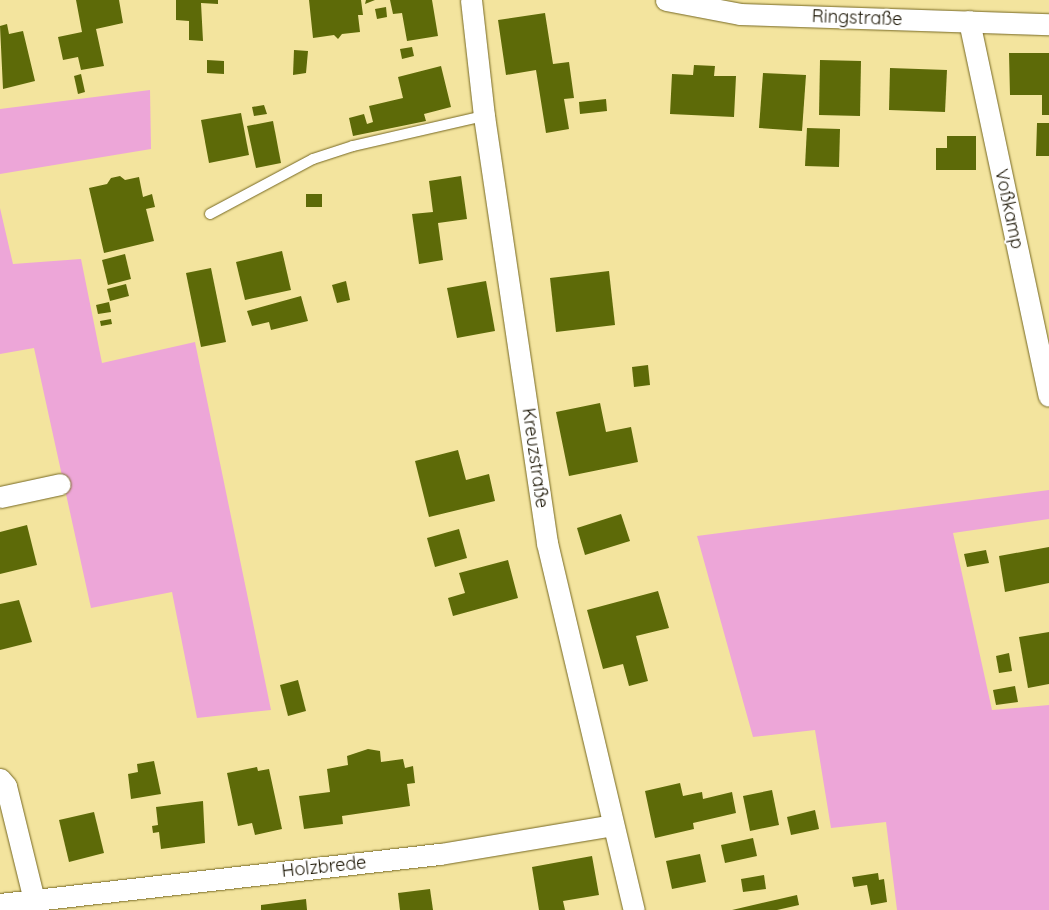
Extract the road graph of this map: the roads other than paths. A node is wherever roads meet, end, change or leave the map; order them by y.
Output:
1 (471, 0) edge
2 (666, 0) edge
3 (968, 21) junction
4 (1049, 24) edge
5 (484, 116) junction
6 (210, 214) dead end
7 (1049, 396) edge
8 (60, 484) dead end
9 (0, 497) edge
10 (0, 779) edge
11 (613, 825) junction
12 (34, 900) junction
13 (0, 904) edge
14 (634, 910) edge

1 - 5 street, Kreuzstraße
2 - 3 street, Ringstraße
3 - 4 street, Ringstraße
3 - 7 street, Voßkamp
5 - 6 lane
5 - 11 street, Kreuzstraße
8 - 9 street
10 - 12 street
11 - 12 street, Holzbrede
11 - 14 street, Kreuzstraße
12 - 13 street, Holzbrede

